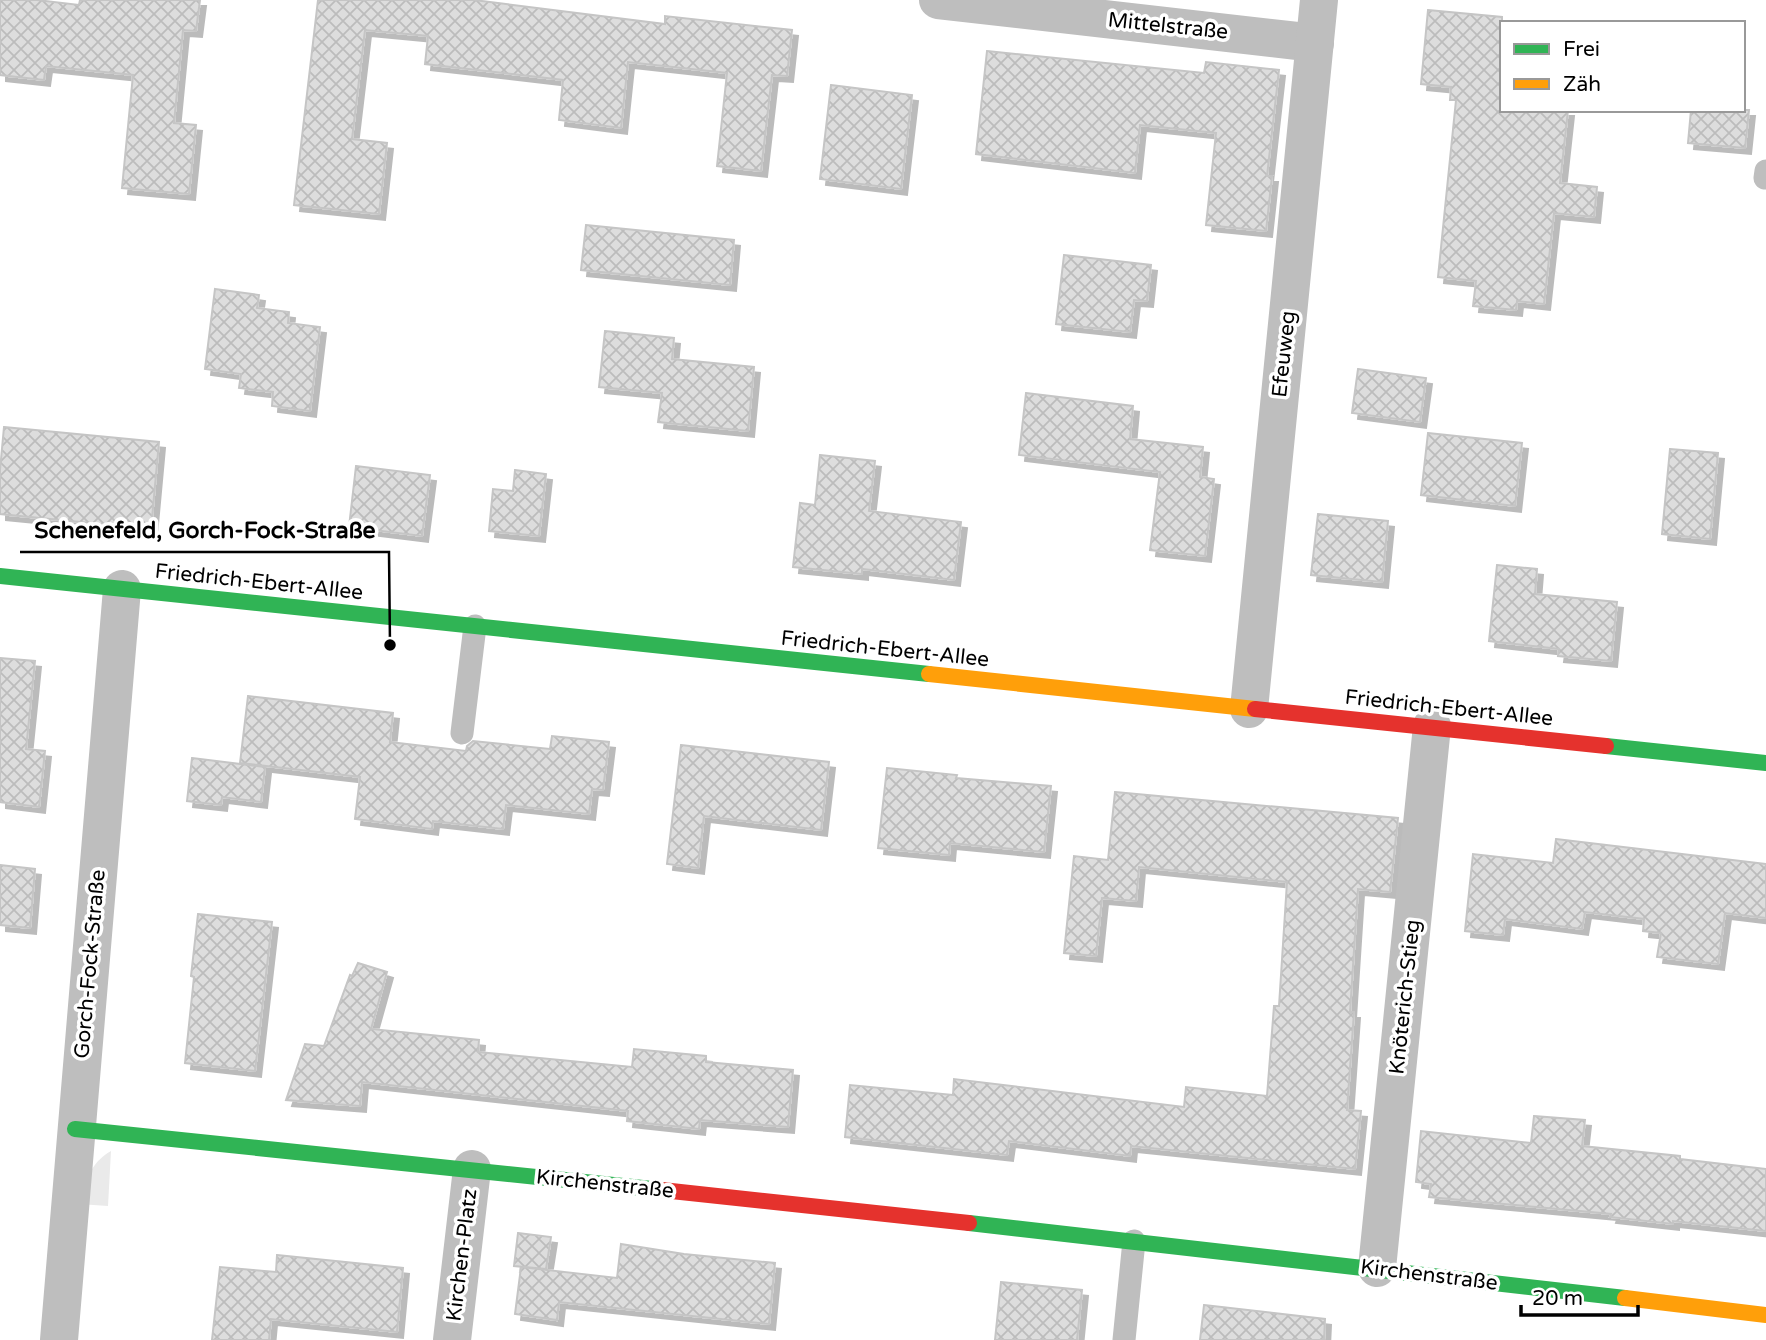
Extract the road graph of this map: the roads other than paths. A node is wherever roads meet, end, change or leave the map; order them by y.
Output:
1 (938, 0) edge
2 (1319, 0) edge
3 (1315, 43) junction
4 (1766, 171) edge
5 (1765, 178) edge
6 (0, 576) edge
7 (122, 589) junction
8 (475, 626) junction
9 (1249, 709) junction
10 (1432, 726) junction
11 (462, 733) dead end
12 (1766, 763) edge
13 (75, 1129) junction
14 (472, 1169) junction
15 (1134, 1241) junction
16 (1377, 1268) junction
17 (1766, 1315) edge
18 (59, 1340) edge
19 (452, 1340) edge
20 (1124, 1340) edge

1 - 3 street, Mittelstraße
2 - 3 street, Efeuweg
3 - 9 street, Efeuweg
4 - 5 lane
6 - 7 street, Friedrich-Ebert-Allee
7 - 8 street, Friedrich-Ebert-Allee
7 - 13 street, Gorch-Fock-Straße
8 - 9 street, Friedrich-Ebert-Allee
8 - 11 lane
9 - 10 street, Friedrich-Ebert-Allee
10 - 12 street, Friedrich-Ebert-Allee
10 - 16 street, Knöterich-Stieg
13 - 14 street, Kirchenstraße
13 - 18 street, Gorch-Fock-Straße
14 - 15 street, Kirchenstraße
14 - 19 street, Kirchen-Platz
15 - 16 street, Kirchenstraße
15 - 20 lane
16 - 17 street, Kirchenstraße

